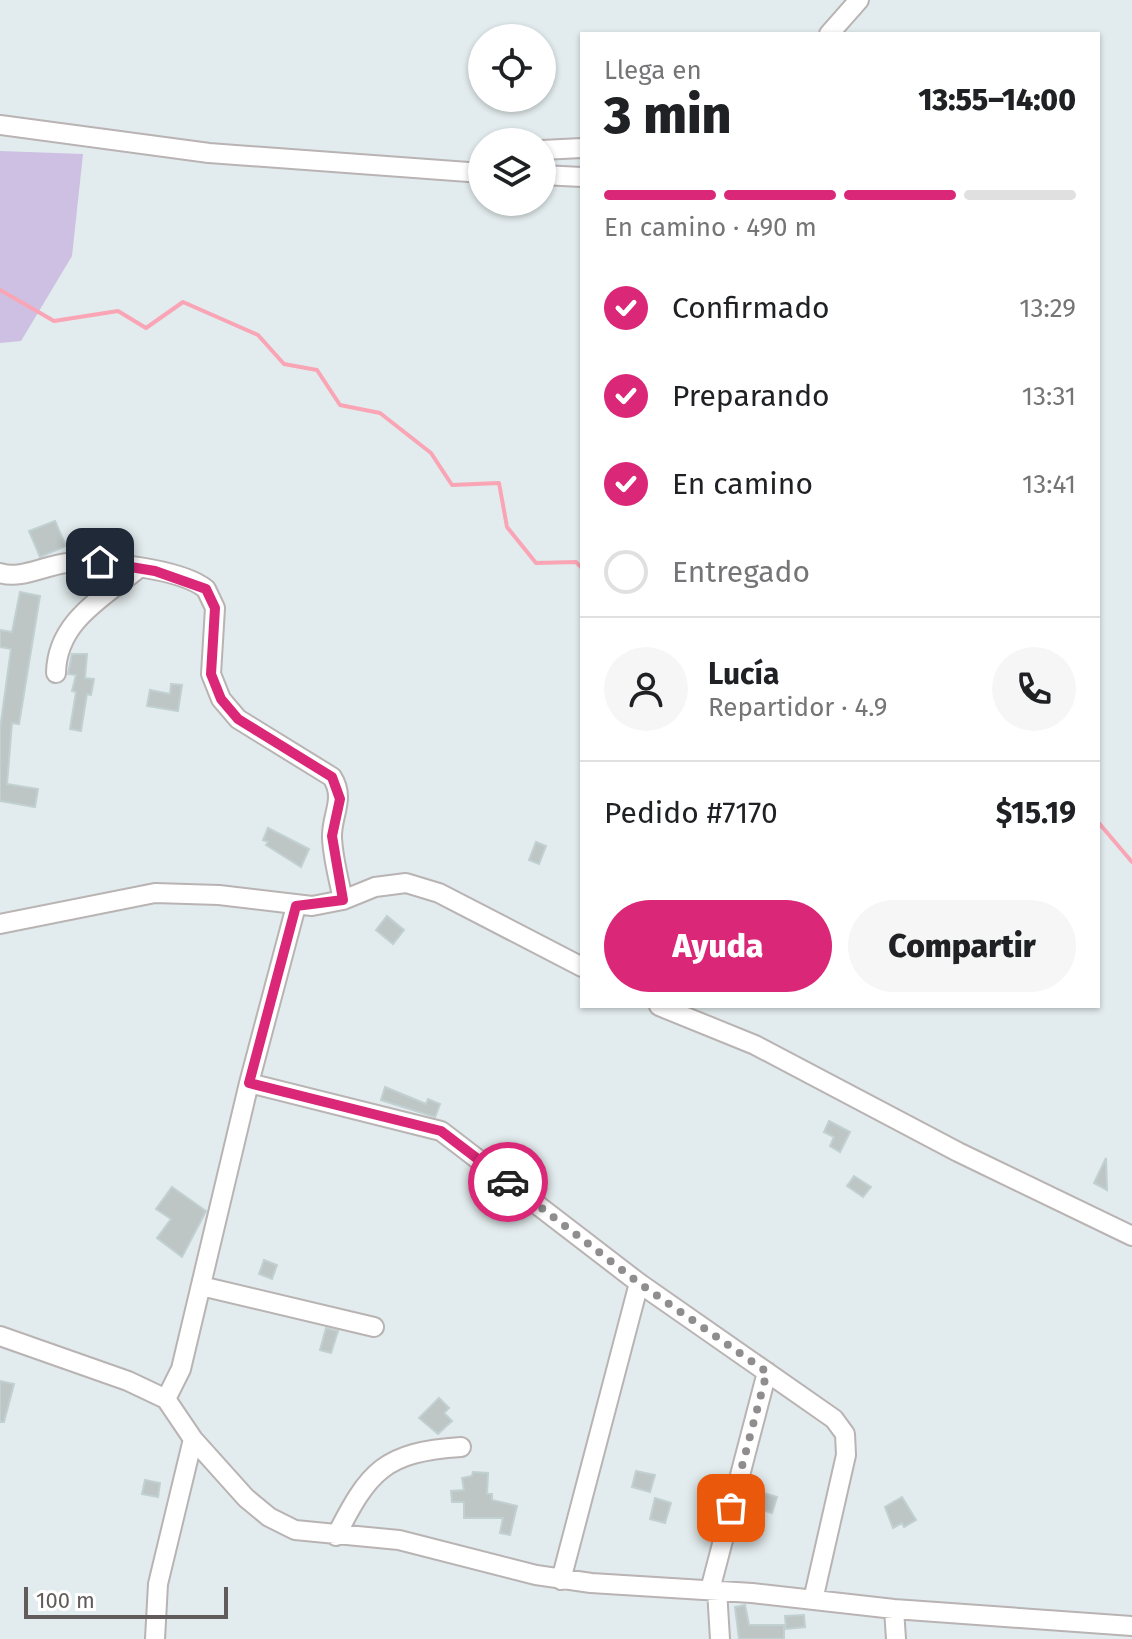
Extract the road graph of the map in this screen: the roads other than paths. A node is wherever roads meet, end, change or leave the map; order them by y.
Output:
1 (859, 0) edge
2 (831, 32) edge
3 (0, 125) edge
4 (580, 148) edge
5 (556, 149) edge
6 (468, 168) edge
7 (457, 172) junction
8 (468, 172) edge
9 (556, 176) edge
10 (580, 177) edge
11 (139, 568) junction
12 (0, 573) edge
13 (56, 673) dead end
14 (343, 900) junction
15 (296, 906) junction
16 (0, 924) edge
17 (580, 966) edge
18 (664, 1008) edge
19 (249, 1083) junction
20 (1132, 1236) edge
21 (639, 1283) junction
22 (201, 1286) junction
23 (374, 1327) dead end
24 (0, 1336) edge
25 (767, 1372) junction
26 (166, 1399) junction
27 (193, 1439) junction
28 (461, 1447) dead end
29 (336, 1536) junction
30 (561, 1580) junction
31 (713, 1590) junction
32 (813, 1600) junction
33 (894, 1609) junction
34 (1132, 1626) edge
35 (155, 1639) edge
36 (720, 1639) edge
37 (896, 1639) edge

1 - 2 street
3 - 7 street
4 - 5 street
6 - 7 street
7 - 8 street
9 - 10 street
11 - 12 street
11 - 13 street
11 - 14 street
14 - 15 street
14 - 17 street
15 - 16 street
15 - 19 street
18 - 20 street
19 - 21 street
19 - 22 street
21 - 25 street
21 - 30 street
22 - 23 street
22 - 26 street
24 - 26 street
25 - 31 street
25 - 32 street
26 - 27 street
27 - 29 street
27 - 35 street
28 - 29 street
29 - 30 street
30 - 31 street
31 - 32 street
31 - 36 street
32 - 33 street
33 - 34 street
33 - 37 street

